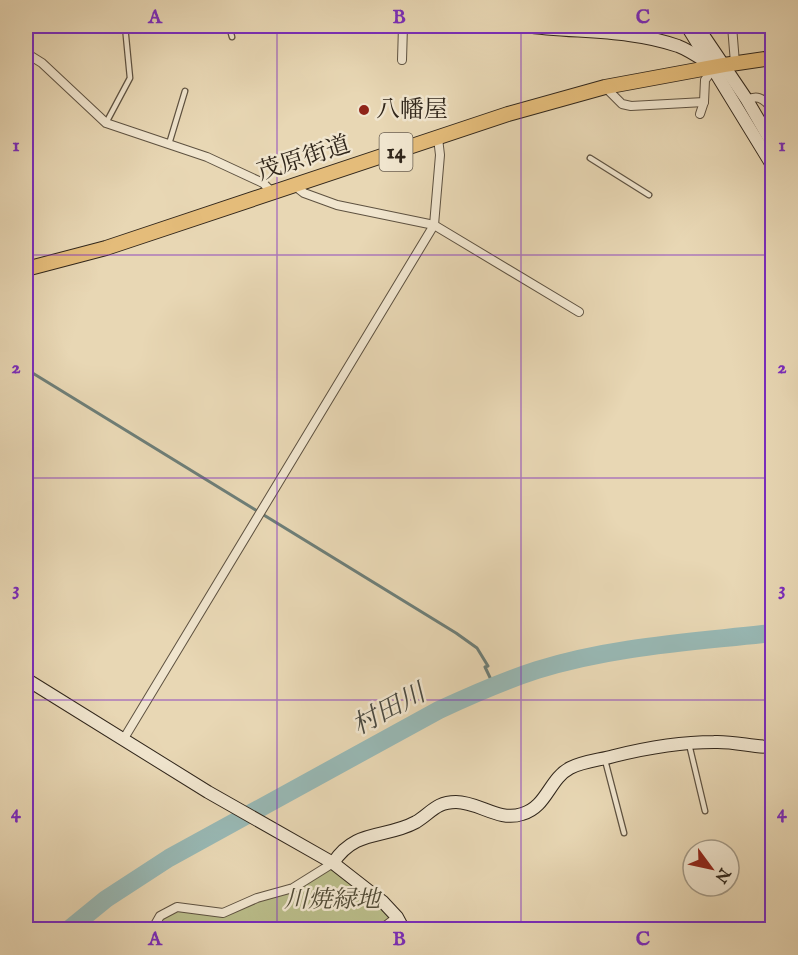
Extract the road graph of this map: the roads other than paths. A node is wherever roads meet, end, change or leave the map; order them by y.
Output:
1 (35, 26) edge
2 (125, 26) edge
3 (229, 26) edge
4 (402, 26) edge
5 (533, 26) edge
6 (695, 26) edge
7 (732, 26) edge
8 (232, 37) dead end
9 (26, 38) edge
10 (26, 53) edge
11 (772, 58) edge
12 (402, 60) dead end
13 (725, 65) junction
14 (605, 87) junction
15 (185, 91) dead end
16 (747, 100) junction
17 (704, 102) junction
18 (772, 107) edge
19 (700, 114) dead end
20 (106, 123) junction
21 (438, 138) junction
22 (772, 143) edge
23 (169, 144) junction
24 (590, 158) dead end
25 (772, 165) edge
26 (295, 186) junction
27 (272, 192) junction
28 (649, 195) dead end
29 (434, 225) junction
30 (26, 269) edge
31 (579, 312) dead end
32 (26, 679) edge
33 (123, 740) junction
34 (689, 744) junction
35 (772, 747) edge
36 (604, 758) junction
37 (705, 812) dead end
38 (624, 833) dead end
39 (333, 863) junction
40 (397, 917) junction
41 (152, 930) edge
42 (380, 930) edge
43 (404, 930) edge

1 - 9 lane
2 - 20 lane
3 - 8 lane
4 - 12 street
5 - 13 street
6 - 13 street
7 - 13 street
10 - 20 street
11 - 13 main road, 茂原街道 / 14
13 - 14 main road, 茂原街道 / 14
13 - 16 street
13 - 17 street
13 - 25 street
14 - 17 street
14 - 21 main road, 茂原街道 / 14
15 - 23 lane
16 - 18 street
16 - 22 street
17 - 19 street
20 - 23 street
21 - 26 main road, 茂原街道 / 14
21 - 29 street
23 - 27 street
24 - 28 lane
26 - 27 main road, 茂原街道 / 14
26 - 29 street
27 - 30 main road, 茂原街道 / 14
29 - 31 street
29 - 33 street
32 - 33 street
33 - 39 street
34 - 35 street
34 - 36 street
34 - 37 lane
36 - 38 lane
36 - 39 street
39 - 40 street
39 - 41 street
40 - 42 street
40 - 43 street

